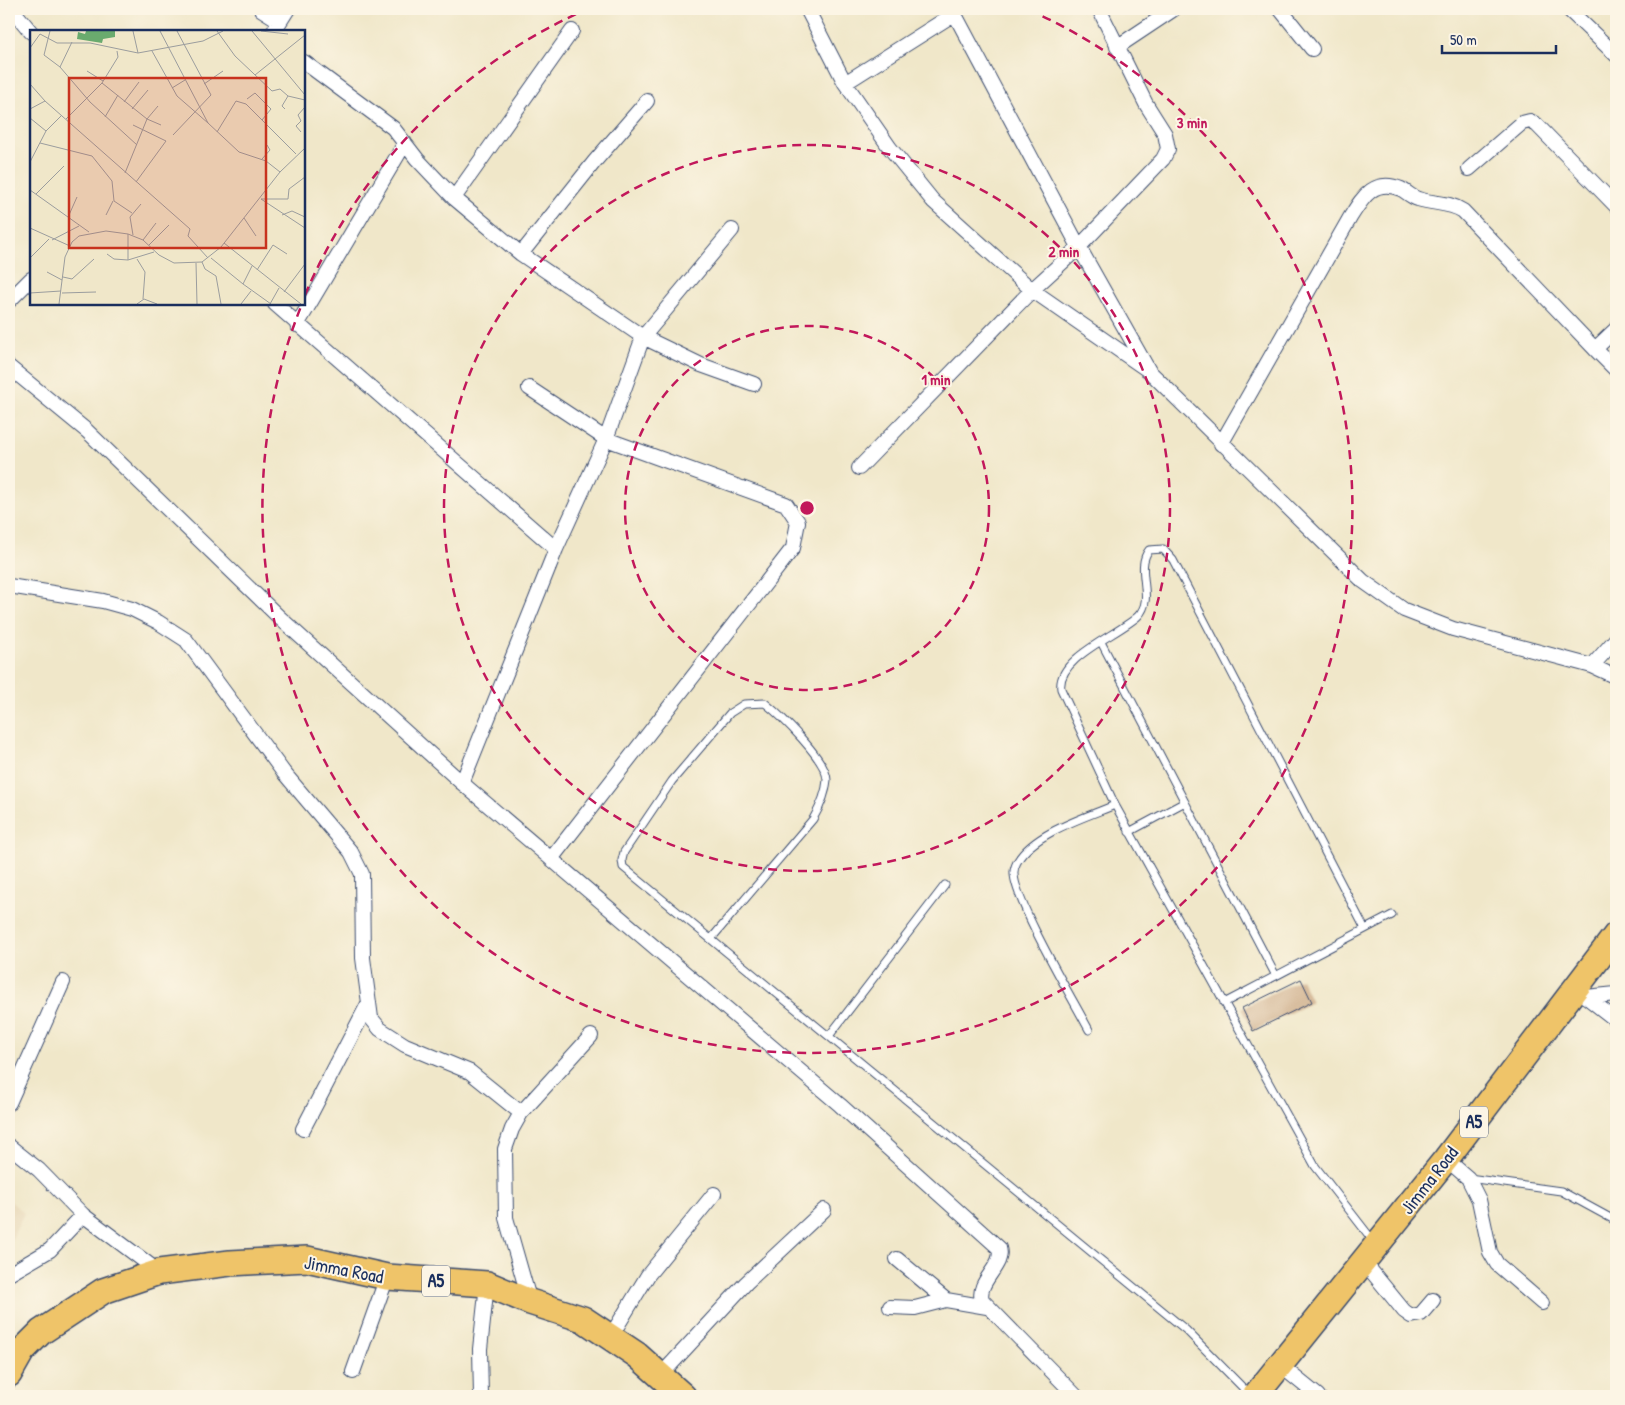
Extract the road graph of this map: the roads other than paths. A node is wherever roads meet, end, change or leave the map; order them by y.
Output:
1 (12, 9) edge
2 (261, 9) edge
3 (288, 9) edge
4 (807, 9) edge
5 (1099, 9) edge
6 (1174, 9) edge
7 (1280, 9) edge
8 (1568, 9) edge
9 (953, 11) edge
10 (278, 26) edge
11 (30, 31) edge
12 (572, 31) dead end
13 (1117, 47) junction
14 (1312, 49) dead end
15 (1616, 55) edge
16 (305, 63) edge
17 (845, 83) junction
18 (647, 101) dead end
19 (405, 144) junction
20 (1469, 169) dead end
21 (454, 198) junction
22 (1616, 206) edge
23 (732, 230) dead end
24 (1080, 248) junction
25 (521, 254) junction
26 (30, 280) edge
27 (1032, 290) junction
28 (9, 301) edge
29 (276, 305) edge
30 (297, 325) junction
31 (1616, 329) edge
32 (643, 337) junction
33 (1595, 349) junction
34 (9, 368) edge
35 (1616, 370) edge
36 (1149, 371) junction
37 (754, 384) dead end
38 (528, 388) dead end
39 (606, 439) junction
40 (1221, 444) junction
41 (859, 468) dead end
42 (556, 549) junction
43 (9, 586) edge
44 (1616, 640) edge
45 (1102, 642) junction
46 (1592, 666) junction
47 (1616, 677) edge
48 (462, 783) junction
49 (1185, 802) junction
50 (1115, 805) junction
51 (1130, 832) junction
52 (551, 859) junction
53 (945, 884) dead end
54 (1392, 916) dead end
55 (1366, 929) junction
56 (1616, 936) edge
57 (711, 939) junction
58 (1276, 976) junction
59 (63, 982) dead end
60 (1581, 992) junction
61 (1616, 994) edge
62 (1224, 1003) junction
63 (368, 1004) junction
64 (1616, 1020) edge
65 (1089, 1030) dead end
66 (591, 1036) dead end
67 (829, 1036) junction
68 (9, 1103) edge
69 (520, 1113) junction
70 (304, 1129) dead end
71 (9, 1146) edge
72 (1446, 1159) junction
73 (1468, 1178) junction
74 (714, 1194) dead end
75 (824, 1210) dead end
76 (83, 1215) junction
77 (1616, 1221) edge
78 (1371, 1254) junction
79 (897, 1259) dead end
80 (159, 1272) junction
81 (9, 1274) edge
82 (387, 1277) junction
83 (486, 1284) junction
84 (946, 1300) junction
85 (1433, 1300) dead end
86 (530, 1302) junction
87 (1542, 1303) dead end
88 (890, 1307) dead end
89 (987, 1307) junction
90 (611, 1336) junction
91 (1281, 1366) junction
92 (353, 1372) dead end
93 (9, 1374) edge
94 (660, 1376) junction
95 (481, 1396) edge
96 (683, 1396) edge
97 (1076, 1396) edge
98 (1253, 1396) edge
99 (1318, 1396) edge

1 - 11 street
2 - 10 street
3 - 10 street
4 - 17 street
5 - 13 street
6 - 13 street
7 - 14 street
8 - 15 street
9 - 17 street
9 - 24 street
12 - 21 street
13 - 24 street
16 - 19 street
17 - 27 street
18 - 25 street
19 - 21 street
19 - 30 street
20 - 22 street
21 - 25 street
23 - 32 street
24 - 27 street
24 - 36 street
25 - 32 street
26 - 28 street
27 - 36 street
27 - 41 street
29 - 30 street
30 - 42 street
31 - 33 street
32 - 37 street
32 - 39 street
33 - 35 street
33 - 40 street
34 - 48 street
36 - 40 street
38 - 39 street
39 - 42 street
39 - 52 street
40 - 46 street
42 - 48 street
43 - 63 street
44 - 46 street
45 - 49 lane
45 - 50 lane
45 - 55 lane
46 - 47 street
48 - 52 street
49 - 51 lane
49 - 58 lane
50 - 51 lane
50 - 65 lane
51 - 62 lane
52 - 89 street
53 - 67 lane
54 - 55 lane
55 - 58 lane
56 - 60 highway, Jimma Road / A5
57 - 57 lane
57 - 67 lane
58 - 62 lane
59 - 68 street
60 - 61 street
60 - 64 street
60 - 72 highway, Jimma Road / A5
62 - 78 lane
63 - 69 street
63 - 70 street
66 - 69 street
67 - 98 lane
69 - 86 street
71 - 76 street
72 - 73 street
72 - 78 highway, Jimma Road / A5
73 - 77 lane
73 - 87 street
74 - 90 street
75 - 94 street
76 - 80 street
76 - 81 street
78 - 85 street
78 - 91 highway, Jimma Road / A5
79 - 84 street
80 - 82 highway, Jimma Road / A5
80 - 93 highway, Jimma Road / A5
82 - 83 highway, Jimma Road / A5
82 - 92 street
83 - 86 highway, Jimma Road / A5
83 - 95 street
84 - 88 street
84 - 89 street
86 - 90 highway, Jimma Road / A5
89 - 97 street
90 - 94 highway, Jimma Road / A5
91 - 98 highway, Jimma Road / A5
91 - 99 street
94 - 96 highway, Jimma Road / A5

